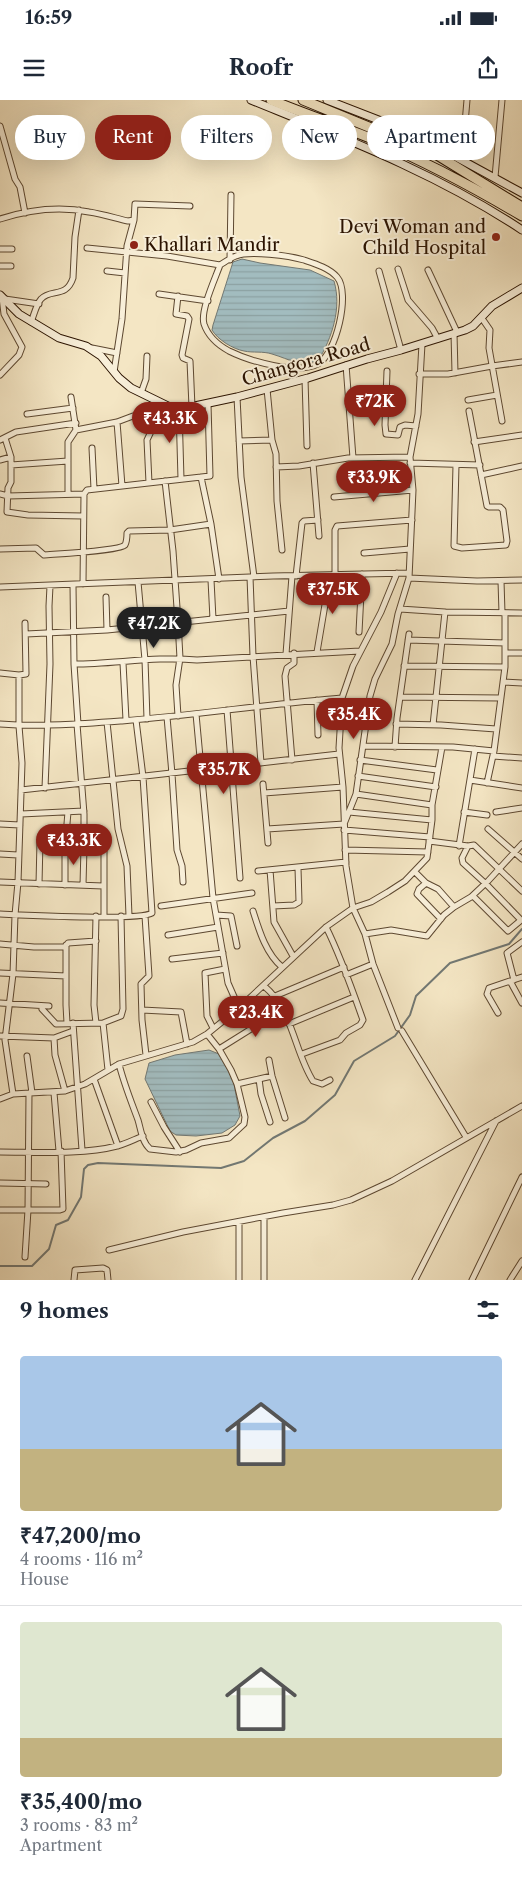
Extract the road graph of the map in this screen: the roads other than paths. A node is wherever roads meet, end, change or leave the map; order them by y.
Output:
1 (251, 100) edge
2 (303, 100) edge
3 (327, 100) edge
4 (467, 100) edge
5 (502, 100) edge
6 (267, 102) edge
7 (316, 103) edge
8 (367, 115) edge
9 (466, 115) edge
10 (0, 126) edge
11 (464, 160) edge
12 (495, 177) junction
13 (522, 193) edge
14 (231, 194) dead end
15 (190, 206) dead end
16 (522, 206) edge
17 (79, 210) junction
18 (25, 213) junction
19 (522, 216) edge
20 (0, 219) edge
21 (134, 220) junction
22 (522, 230) edge
23 (12, 248) dead end
24 (87, 248) dead end
25 (0, 249) edge
26 (127, 252) junction
27 (230, 260) junction
28 (220, 265) junction
29 (0, 266) edge
30 (12, 266) dead end
31 (398, 269) dead end
32 (428, 270) dead end
33 (108, 271) dead end
34 (378, 271) dead end
35 (125, 273) junction
36 (522, 288) edge
37 (159, 294) dead end
38 (178, 296) junction
39 (2, 297) edge
40 (208, 301) junction
41 (39, 304) junction
42 (481, 317) junction
43 (31, 322) junction
44 (456, 333) junction
45 (438, 339) junction
46 (422, 344) junction
47 (86, 346) junction
48 (401, 350) junction
49 (117, 353) junction
50 (147, 356) dead end
51 (522, 364) edge
52 (314, 365) junction
53 (346, 365) junction
54 (492, 366) junction
55 (387, 371) dead end
56 (114, 372) junction
57 (456, 373) junction
58 (419, 374) junction
59 (0, 375) edge
60 (317, 375) junction
61 (305, 379) junction
62 (266, 389) junction
63 (141, 393) junction
64 (497, 394) junction
65 (71, 397) dead end
66 (237, 398) junction
67 (468, 400) dead end
68 (158, 402) junction
69 (208, 404) junction
70 (192, 407) junction
71 (73, 408) junction
72 (179, 409) junction
73 (157, 412) junction
74 (469, 412) dead end
75 (27, 414) dead end
76 (117, 422) junction
77 (502, 422) dead end
78 (76, 423) junction
79 (416, 426) junction
80 (76, 430) junction
81 (522, 435) edge
82 (2, 439) edge
83 (272, 440) junction
84 (239, 442) junction
85 (474, 442) junction
86 (307, 446) dead end
87 (92, 448) dead end
88 (11, 457) junction
89 (353, 458) junction
90 (0, 460) edge
91 (410, 460) junction
92 (68, 462) junction
93 (313, 463) junction
94 (11, 465) junction
95 (456, 465) junction
96 (480, 465) junction
97 (522, 466) edge
98 (276, 467) junction
99 (481, 475) junction
100 (201, 477) junction
101 (181, 479) junction
102 (165, 481) junction
103 (149, 483) junction
104 (122, 486) junction
105 (8, 488) junction
106 (94, 489) junction
107 (413, 490) junction
108 (0, 492) edge
109 (68, 494) junction
110 (84, 494) junction
111 (8, 496) junction
112 (334, 497) dead end
113 (83, 516) junction
114 (318, 520) junction
115 (412, 520) junction
116 (211, 524) junction
117 (170, 530) junction
118 (319, 536) dead end
119 (0, 549) edge
120 (410, 549) junction
121 (282, 550) dead end
122 (82, 551) junction
123 (364, 553) dead end
124 (397, 573) junction
125 (362, 574) junction
126 (332, 575) junction
127 (409, 575) junction
128 (294, 576) junction
129 (252, 577) junction
130 (219, 579) junction
131 (211, 580) junction
132 (522, 580) edge
133 (174, 581) junction
134 (502, 581) junction
135 (138, 582) junction
136 (83, 584) junction
137 (72, 585) junction
138 (50, 586) junction
139 (0, 587) edge
140 (106, 597) dead end
141 (400, 609) junction
142 (289, 611) junction
143 (445, 612) junction
144 (503, 613) junction
145 (522, 613) edge
146 (251, 616) junction
147 (214, 619) junction
148 (178, 622) junction
149 (25, 623) dead end
150 (142, 626) junction
151 (106, 630) junction
152 (73, 631) junction
153 (359, 632) dead end
154 (26, 634) junction
155 (49, 634) junction
156 (443, 641) junction
157 (505, 643) junction
158 (360, 651) junction
159 (317, 652) junction
160 (294, 653) junction
161 (505, 653) junction
162 (522, 653) edge
163 (286, 654) junction
164 (253, 656) junction
165 (180, 658) junction
166 (145, 660) junction
167 (123, 663) junction
168 (74, 664) junction
169 (404, 666) junction
170 (439, 666) junction
171 (505, 668) junction
172 (0, 673) edge
173 (19, 675) junction
174 (503, 682) junction
175 (522, 683) edge
176 (400, 697) junction
177 (437, 697) junction
178 (342, 698) junction
179 (501, 698) junction
180 (316, 700) junction
181 (286, 703) junction
182 (257, 707) junction
183 (227, 710) junction
184 (196, 714) junction
185 (178, 716) junction
186 (167, 717) junction
187 (147, 719) junction
188 (126, 720) junction
189 (136, 720) junction
190 (107, 722) junction
191 (0, 724) edge
192 (77, 724) junction
193 (396, 724) junction
194 (433, 725) junction
195 (19, 726) junction
196 (48, 726) junction
197 (496, 729) junction
198 (318, 735) dead end
199 (363, 746) junction
200 (395, 747) junction
201 (442, 747) junction
202 (475, 749) junction
203 (339, 754) junction
204 (493, 754) junction
205 (522, 758) edge
206 (292, 760) junction
207 (360, 760) junction
208 (261, 763) junction
209 (232, 767) junction
210 (202, 770) junction
211 (437, 770) junction
212 (172, 774) junction
213 (358, 776) junction
214 (143, 777) junction
215 (112, 780) junction
216 (470, 780) junction
217 (487, 783) junction
218 (82, 784) junction
219 (263, 784) dead end
220 (343, 787) junction
221 (436, 787) junction
222 (45, 788) junction
223 (522, 788) edge
224 (21, 790) junction
225 (264, 793) junction
226 (356, 794) junction
227 (432, 805) junction
228 (522, 808) edge
229 (84, 811) junction
230 (68, 812) junction
231 (349, 812) junction
232 (464, 812) junction
233 (496, 812) dead end
234 (21, 814) junction
235 (487, 815) dead end
236 (432, 820) junction
237 (0, 824) edge
238 (20, 825) junction
239 (344, 827) junction
240 (267, 828) junction
241 (488, 829) dead end
242 (430, 839) junction
243 (40, 842) dead end
244 (268, 843) dead end
245 (522, 844) edge
246 (459, 846) junction
247 (468, 846) junction
248 (84, 848) junction
249 (345, 850) junction
250 (428, 852) junction
251 (515, 852) junction
252 (0, 854) edge
253 (18, 855) junction
254 (522, 859) edge
255 (346, 862) junction
256 (298, 868) junction
257 (270, 870) junction
258 (500, 870) junction
259 (258, 871) dead end
260 (415, 872) junction
261 (240, 878) dead end
262 (0, 882) edge
263 (18, 882) junction
264 (183, 882) dead end
265 (426, 883) junction
266 (39, 884) junction
267 (486, 884) junction
268 (65, 885) junction
269 (83, 885) junction
270 (103, 886) junction
271 (522, 890) edge
272 (252, 892) dead end
273 (473, 896) junction
274 (213, 898) junction
275 (161, 906) dead end
276 (273, 906) junction
277 (454, 907) junction
278 (353, 908) junction
279 (253, 911) dead end
280 (0, 914) edge
281 (15, 915) junction
282 (216, 915) junction
283 (96, 916) junction
284 (104, 916) junction
285 (121, 916) junction
286 (129, 916) junction
287 (145, 916) junction
288 (440, 919) junction
289 (218, 927) junction
290 (326, 927) junction
291 (365, 934) junction
292 (168, 935) dead end
293 (96, 941) junction
294 (522, 942) edge
295 (0, 944) edge
296 (13, 945) junction
297 (66, 945) junction
298 (237, 946) dead end
299 (223, 953) junction
300 (293, 956) junction
301 (172, 959) dead end
302 (373, 964) junction
303 (282, 967) junction
304 (344, 968) junction
305 (225, 969) junction
306 (0, 973) edge
307 (13, 974) junction
308 (346, 975) junction
309 (66, 976) junction
310 (522, 977) edge
311 (512, 980) junction
312 (264, 986) junction
313 (275, 996) junction
314 (354, 997) junction
315 (0, 1003) edge
316 (10, 1003) junction
317 (522, 1003) edge
318 (49, 1006) dead end
319 (239, 1008) junction
320 (42, 1009) dead end
321 (283, 1009) junction
322 (142, 1010) junction
323 (498, 1013) dead end
324 (70, 1023) junction
325 (96, 1023) junction
326 (104, 1023) junction
327 (289, 1024) junction
328 (214, 1028) junction
329 (73, 1031) junction
330 (207, 1034) junction
331 (3, 1036) edge
332 (54, 1038) junction
333 (187, 1044) junction
334 (219, 1049) junction
335 (302, 1054) junction
336 (146, 1055) junction
337 (27, 1056) dead end
338 (269, 1060) dead end
339 (119, 1064) junction
340 (108, 1070) junction
341 (272, 1076) junction
342 (94, 1079) junction
343 (259, 1079) junction
344 (330, 1080) dead end
345 (237, 1084) junction
346 (78, 1086) junction
347 (65, 1091) junction
348 (54, 1092) junction
349 (31, 1093) junction
350 (13, 1094) junction
351 (0, 1099) edge
352 (151, 1102) dead end
353 (522, 1106) edge
354 (285, 1118) dead end
355 (496, 1120) junction
356 (270, 1122) dead end
357 (143, 1136) junction
358 (466, 1138) junction
359 (118, 1146) junction
360 (82, 1150) junction
361 (60, 1151) junction
362 (0, 1152) edge
363 (28, 1152) junction
364 (180, 1152) junction
365 (522, 1177) edge
366 (0, 1183) edge
367 (28, 1183) junction
368 (46, 1184) dead end
369 (0, 1210) edge
370 (28, 1210) junction
371 (264, 1217) junction
372 (238, 1222) junction
373 (110, 1250) dead end
374 (25, 1257) dead end
375 (522, 1260) edge
376 (74, 1280) edge
377 (108, 1280) edge
378 (239, 1280) edge
379 (264, 1280) edge
380 (415, 1280) edge
381 (472, 1280) edge
382 (510, 1280) edge

1 - 6 street
2 - 7 highway
3 - 8 street
4 - 9 street
5 - 12 street
6 - 19 highway
6 - 22 street
7 - 16 highway
10 - 18 street
11 - 12 street
12 - 13 street
14 - 27 street
15 - 21 street
17 - 18 street
17 - 21 street
17 - 41 street
18 - 20 street
21 - 26 street
23 - 25 street
24 - 26 street
26 - 28 street
26 - 35 street
27 - 28 street
27 - 52 street
28 - 40 street
29 - 30 street
31 - 45 street
32 - 44 street
33 - 35 street
34 - 48 street
35 - 49 street
36 - 42 street, Changora Road
37 - 38 street
38 - 40 street
38 - 70 street
39 - 41 street
39 - 43 street, Changora Road
39 - 59 street
40 - 52 street
41 - 43 street
42 - 44 street, Changora Road
42 - 54 street
43 - 47 street, Changora Road
44 - 45 street, Changora Road
44 - 57 street
45 - 46 street, Changora Road
46 - 48 street, Changora Road
46 - 58 street
47 - 49 street
47 - 56 street, Changora Road
48 - 53 street, Changora Road
49 - 56 street
50 - 63 street
51 - 54 street
52 - 60 street
53 - 60 street, Changora Road
53 - 89 street
54 - 57 street
54 - 64 street
55 - 79 street
56 - 63 street, Changora Road
57 - 58 street
58 - 79 street
60 - 61 street, Changora Road
61 - 62 street, Changora Road
61 - 86 street
62 - 66 street, Changora Road
62 - 83 street
63 - 68 street, Changora Road
64 - 67 street
64 - 77 street
65 - 71 street
66 - 69 street, Changora Road
66 - 84 street
68 - 72 street, Changora Road
68 - 73 street
69 - 70 street, Changora Road
69 - 100 street
70 - 72 street, Changora Road
71 - 75 street
71 - 78 street
72 - 101 street
73 - 76 street
73 - 103 street
74 - 85 street
76 - 80 street
76 - 104 street
78 - 80 street
78 - 82 street
79 - 91 street
80 - 92 street
81 - 85 street
82 - 88 street
83 - 84 street
83 - 98 street
84 - 129 street
85 - 96 street
87 - 106 street
88 - 90 street
88 - 94 street
89 - 91 street
89 - 93 street
91 - 95 street
91 - 107 street
92 - 94 street
92 - 109 street
93 - 98 street
93 - 114 street
94 - 105 street
95 - 96 street
95 - 99 street
96 - 99 street
97 - 99 street
98 - 121 street
100 - 101 street
100 - 116 street
101 - 102 street
102 - 103 street
102 - 117 street
103 - 104 street
104 - 106 street
105 - 108 street
105 - 111 street
106 - 110 street
107 - 112 street
107 - 115 street
108 - 111 street
109 - 110 street
109 - 111 street
110 - 113 street
111 - 113 street
113 - 122 street
114 - 118 street
114 - 128 street
115 - 120 street
115 - 126 street
116 - 117 street
116 - 130 street
117 - 122 street
117 - 133 street
119 - 122 street
120 - 123 street
120 - 127 street
122 - 136 street
124 - 125 street
124 - 127 street
124 - 158 street
125 - 126 street
125 - 153 street
126 - 128 street
126 - 159 street
127 - 134 street
127 - 141 street
128 - 129 street
128 - 142 street
129 - 130 street
129 - 146 street
130 - 131 street
131 - 133 street
131 - 147 street
132 - 134 street
133 - 135 street
133 - 148 street
134 - 144 street
135 - 136 street
135 - 150 street
136 - 137 street
137 - 138 street
137 - 152 street
138 - 139 street
138 - 155 street
140 - 151 street
141 - 143 street
141 - 199 street
142 - 146 street
142 - 163 street
143 - 144 street
143 - 156 street
144 - 145 street
144 - 157 street
146 - 147 street
146 - 164 street
147 - 148 street
148 - 150 street
148 - 165 street
149 - 154 street
150 - 151 street
150 - 166 street
151 - 152 street
152 - 155 street
152 - 168 street
154 - 155 street
154 - 173 street
155 - 196 street
156 - 157 street
156 - 169 street
156 - 170 street
157 - 161 street
158 - 159 street
158 - 178 street
159 - 160 street
160 - 163 street
160 - 181 street
161 - 162 street
161 - 171 street
163 - 164 street
164 - 165 street
164 - 182 street
165 - 166 street
165 - 185 street
166 - 167 street
166 - 187 street
167 - 168 street
167 - 188 street
168 - 192 street
169 - 170 street
169 - 176 street
170 - 171 street
170 - 177 street
171 - 174 street
172 - 173 street
173 - 195 street
174 - 175 street
174 - 179 street
176 - 177 street
176 - 193 street
177 - 179 street
177 - 194 street
178 - 180 street
178 - 203 street
179 - 197 street
180 - 181 street
180 - 198 street
181 - 182 street
181 - 206 street
182 - 183 street
182 - 208 street
183 - 184 street
183 - 209 street
184 - 185 street
184 - 210 street
185 - 186 street
186 - 187 street
186 - 212 street
187 - 189 street
188 - 189 street
188 - 190 street
189 - 214 street
190 - 192 street
190 - 215 street
191 - 195 street
192 - 196 street
192 - 218 street
193 - 194 street
193 - 200 street
194 - 197 street
195 - 196 street
195 - 224 street
196 - 222 street
197 - 204 street
199 - 200 street
199 - 207 street
200 - 201 street
201 - 202 street
201 - 211 street
202 - 204 street
202 - 216 street
203 - 206 street
203 - 220 street
204 - 205 street
204 - 217 street
206 - 208 street
207 - 211 street
207 - 213 street
208 - 209 street
209 - 210 street
209 - 261 street
210 - 212 street
210 - 274 street
211 - 221 street
212 - 214 street
212 - 264 street
213 - 221 street
213 - 226 street
214 - 215 street
214 - 287 street
215 - 218 street
215 - 286 street
216 - 217 street
216 - 232 street
217 - 223 street
218 - 222 street
218 - 229 street
219 - 225 street
220 - 225 street
220 - 239 street
221 - 227 street
222 - 224 street
224 - 234 street
225 - 240 street
226 - 227 street
226 - 231 street
227 - 236 street
228 - 233 street
229 - 230 street
229 - 248 street
230 - 234 street
230 - 268 street
231 - 236 street
231 - 239 street
232 - 235 street
232 - 246 street
234 - 238 street
236 - 242 street
237 - 238 street
238 - 253 street
239 - 240 street
239 - 242 street
239 - 249 street
240 - 244 street
241 - 251 street
242 - 246 street
242 - 250 street
243 - 266 street
245 - 251 street
246 - 247 street
247 - 258 street
247 - 267 street
248 - 269 street
248 - 270 street
249 - 250 street
249 - 255 street
250 - 260 street
251 - 254 street
251 - 258 street
252 - 253 street
253 - 263 street
255 - 256 street
255 - 278 street
256 - 257 street
256 - 276 street
257 - 259 street
257 - 276 street
258 - 267 street
258 - 271 street
260 - 265 street
260 - 278 street
262 - 263 street
263 - 266 street
263 - 281 street
265 - 277 street
265 - 288 street
266 - 268 street
267 - 273 street
267 - 273 street
268 - 269 street
269 - 270 street
270 - 284 street
272 - 274 street
273 - 277 street
274 - 275 street
274 - 282 street
276 - 300 street
277 - 288 street
278 - 290 street
278 - 291 street
279 - 303 street
280 - 281 street
281 - 283 street
281 - 296 street
282 - 289 street
282 - 298 street
283 - 284 street
283 - 293 street
284 - 285 street
285 - 286 street
285 - 326 street
286 - 287 street
287 - 322 street
288 - 291 street
289 - 292 street
289 - 299 street
290 - 300 street
290 - 304 street
291 - 302 street
293 - 297 street
293 - 325 street
294 - 311 street
295 - 296 street
296 - 297 street
296 - 307 street
297 - 309 street
299 - 301 street
299 - 305 street
300 - 303 street
302 - 308 street
302 - 358 street
303 - 312 street
304 - 308 street
304 - 313 street
305 - 319 street
305 - 328 street
306 - 307 street
307 - 309 street
307 - 316 street
308 - 314 street
309 - 324 street
310 - 311 street
311 - 317 street
311 - 323 street
312 - 313 street
312 - 319 street
313 - 321 street
314 - 327 street
314 - 335 street
315 - 316 street
316 - 318 street
316 - 331 street
319 - 328 street
320 - 324 street
321 - 327 street
321 - 334 street
322 - 333 street
322 - 336 street
324 - 325 street
324 - 329 street
325 - 326 street
326 - 340 street
327 - 335 street
328 - 330 street
329 - 332 street
329 - 346 street
330 - 333 street
330 - 334 street
331 - 332 street
331 - 350 street
332 - 347 street
333 - 336 street
334 - 345 street
335 - 344 street
336 - 339 street
337 - 349 street
338 - 341 street
339 - 340 street
339 - 357 street
340 - 342 street
341 - 343 street
341 - 354 street
342 - 346 street
342 - 359 street
343 - 345 street
343 - 356 street
345 - 364 street
346 - 347 street
346 - 360 street
347 - 348 street
348 - 349 street
348 - 361 street
349 - 350 street
349 - 363 street
350 - 351 street
352 - 364 street
353 - 355 street
355 - 358 street
355 - 380 street
357 - 359 street
357 - 364 street
358 - 371 street
359 - 360 street
360 - 361 street
361 - 363 street
361 - 370 street
362 - 363 street
363 - 367 street
365 - 381 street
366 - 367 street
367 - 368 street
367 - 370 street
369 - 370 street
370 - 374 street
371 - 372 street
371 - 379 street
372 - 373 street
372 - 378 street
375 - 382 street
376 - 377 street

